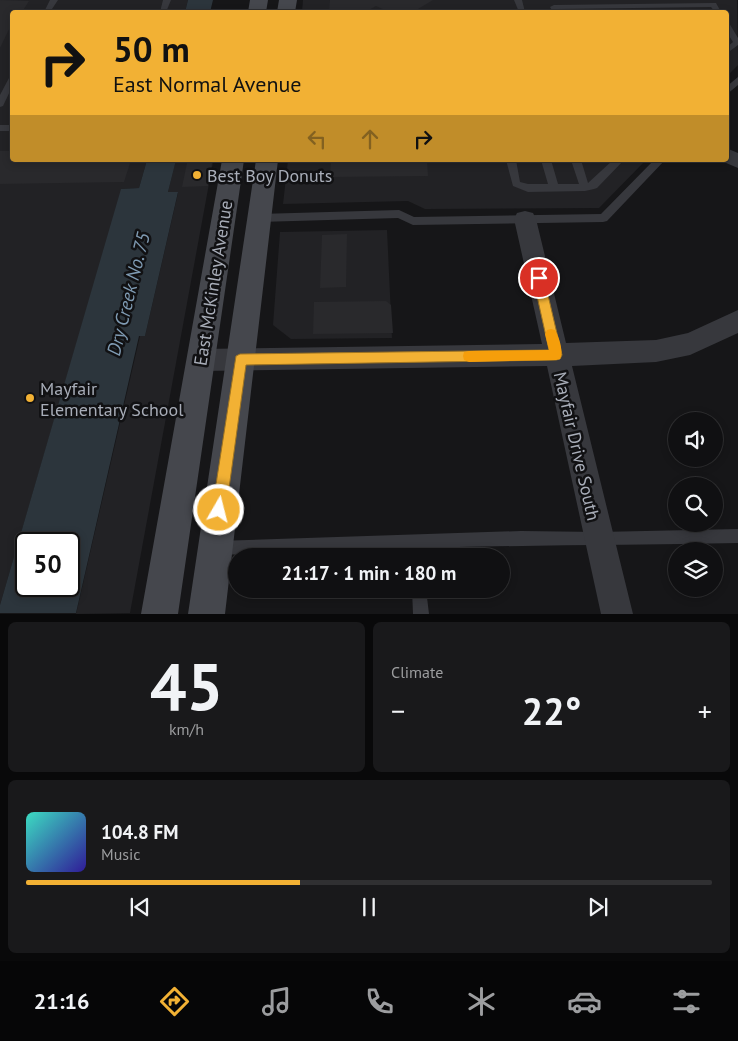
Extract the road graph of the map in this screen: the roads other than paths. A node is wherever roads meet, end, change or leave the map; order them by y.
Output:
1 (555, 10) edge
2 (717, 10) edge
3 (730, 38) edge
4 (729, 49) edge
5 (738, 80) edge
6 (10, 84) edge
7 (729, 89) edge
8 (0, 104) edge
9 (233, 162) edge
10 (511, 162) edge
11 (547, 162) edge
12 (577, 162) edge
13 (658, 162) edge
14 (609, 164) edge
15 (264, 166) edge
16 (585, 187) junction
17 (554, 188) junction
18 (259, 218) junction
19 (525, 219) junction
20 (738, 320) edge
21 (556, 355) junction
22 (200, 360) junction
23 (240, 360) junction
24 (738, 536) edge
25 (599, 539) junction
26 (214, 548) junction
27 (228, 548) edge
28 (426, 548) edge
29 (420, 598) edge
30 (159, 614) edge
31 (206, 614) edge
32 (421, 614) edge
33 (617, 614) edge

1 - 2 lane
3 - 4 lane
5 - 7 lane
6 - 8 lane
9 - 22 main road, East McKinley Avenue
10 - 17 lane
11 - 17 lane
12 - 16 lane
13 - 19 lane
14 - 16 lane
15 - 18 main road, East McKinley Avenue
16 - 17 lane
18 - 19 lane
18 - 23 main road, East McKinley Avenue
19 - 21 street, Mayfair Drive South
20 - 21 street
21 - 23 street
21 - 25 street, Mayfair Drive South
22 - 23 street
22 - 30 main road, East McKinley Avenue
23 - 26 main road, East McKinley Avenue
24 - 25 lane
25 - 28 lane
25 - 33 street, Mayfair Drive South
26 - 27 lane
26 - 31 main road, East McKinley Avenue
29 - 32 lane

